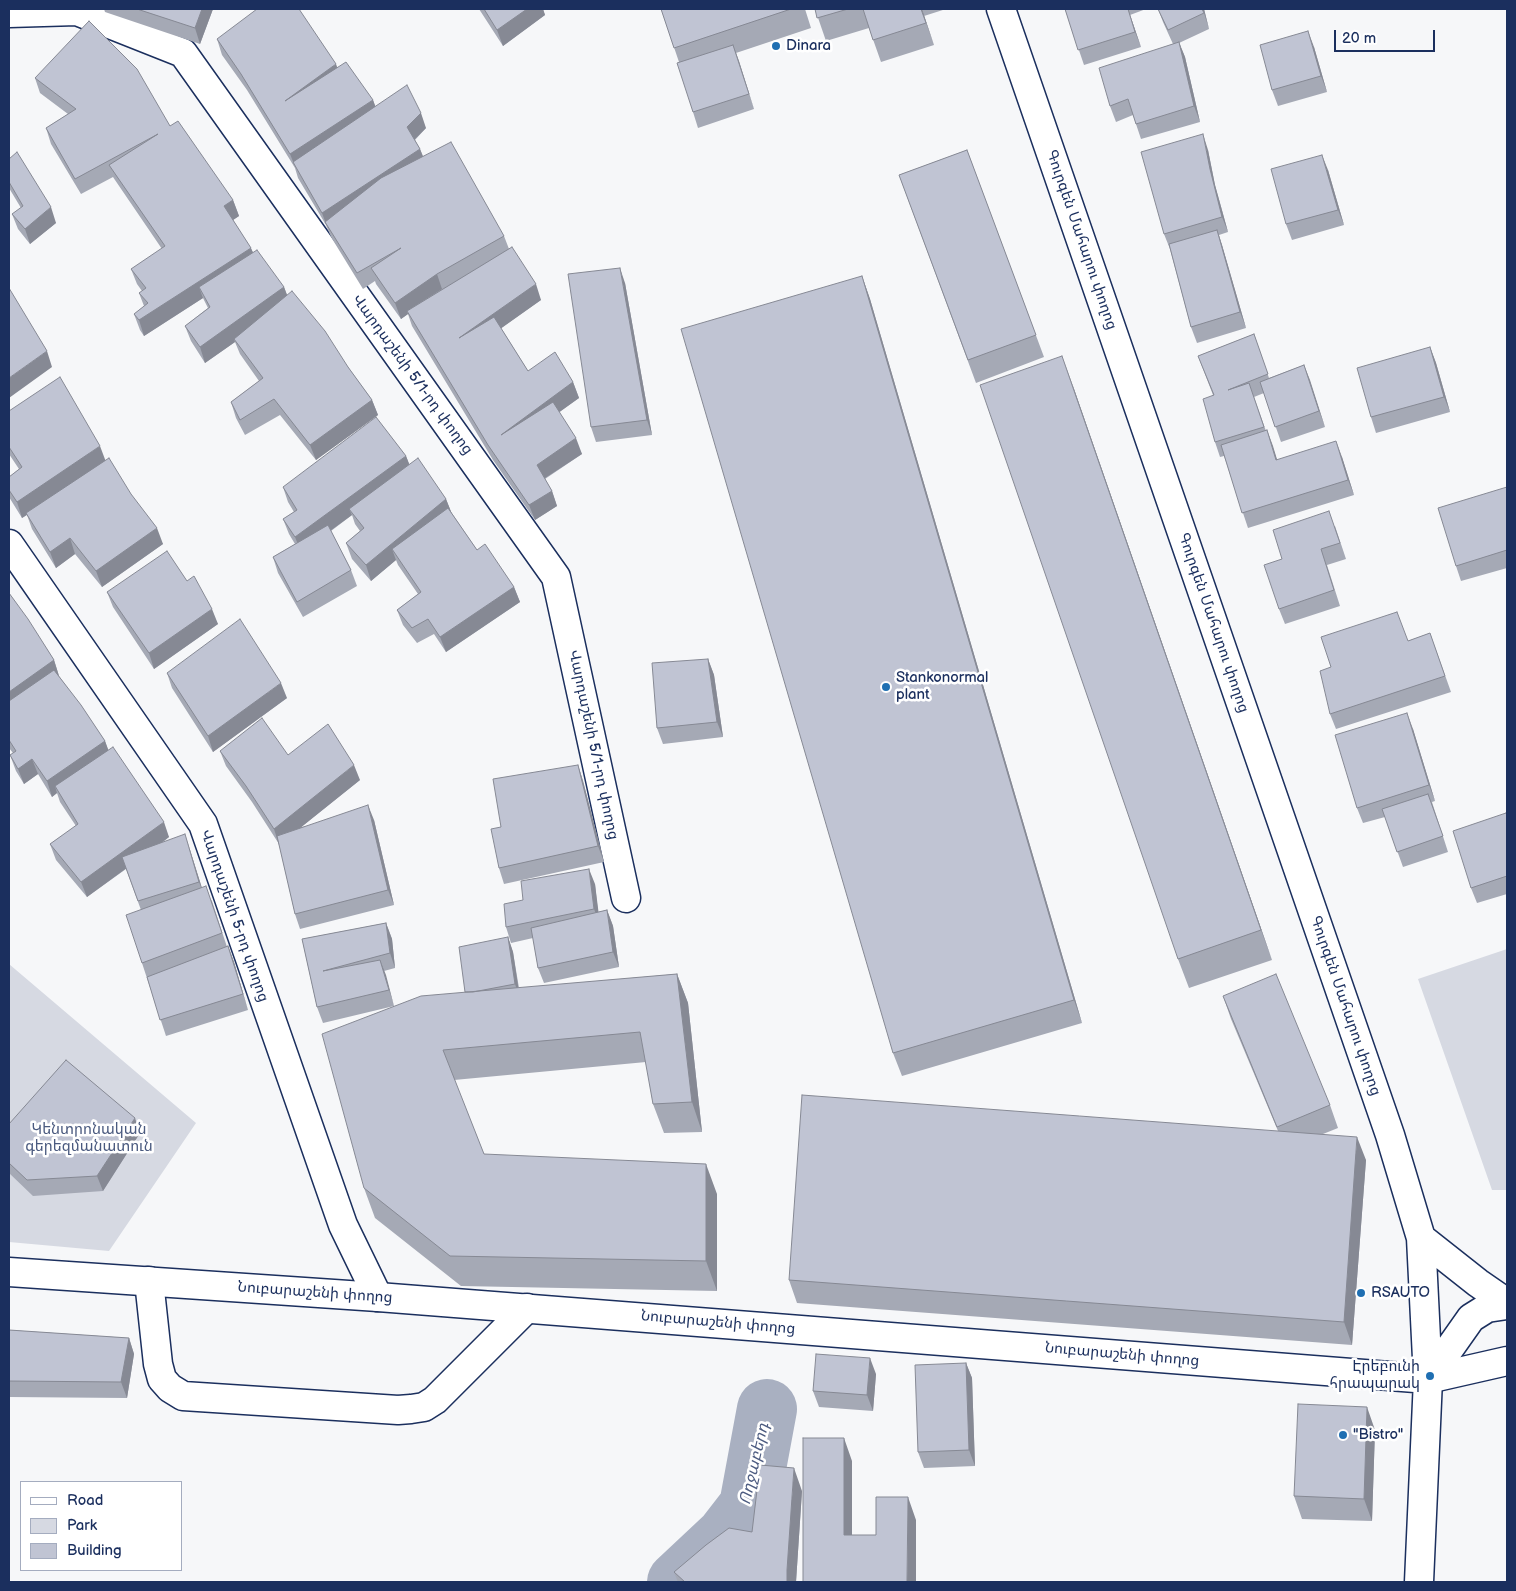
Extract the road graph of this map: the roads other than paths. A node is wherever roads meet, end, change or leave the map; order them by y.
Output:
1 (1001, 9) edge
2 (9, 13) edge
3 (9, 544) edge
4 (626, 898) dead end
5 (1421, 1238) junction
6 (9, 1272) edge
7 (148, 1281) junction
8 (378, 1297) junction
9 (1507, 1304) edge
10 (527, 1308) junction
11 (1507, 1361) edge
12 (1428, 1379) junction
13 (1419, 1582) edge

1 - 5 main road, Գուրգեն Մահարու փողոց
2 - 4 main road, Վարդաշենի 5/1-րդ փողոց
3 - 8 main road, Վարդաշենի 5-րդ փողոց
5 - 9 main road
5 - 12 main road
6 - 7 main road, Նուբարաշենի փողոց
7 - 8 main road, Նուբարաշենի փողոց
7 - 10 main road
8 - 10 main road, Նուբարաշենի փողոց
9 - 12 main road
10 - 12 main road, Նուբարաշենի փողոց
11 - 12 main road
12 - 13 main road

